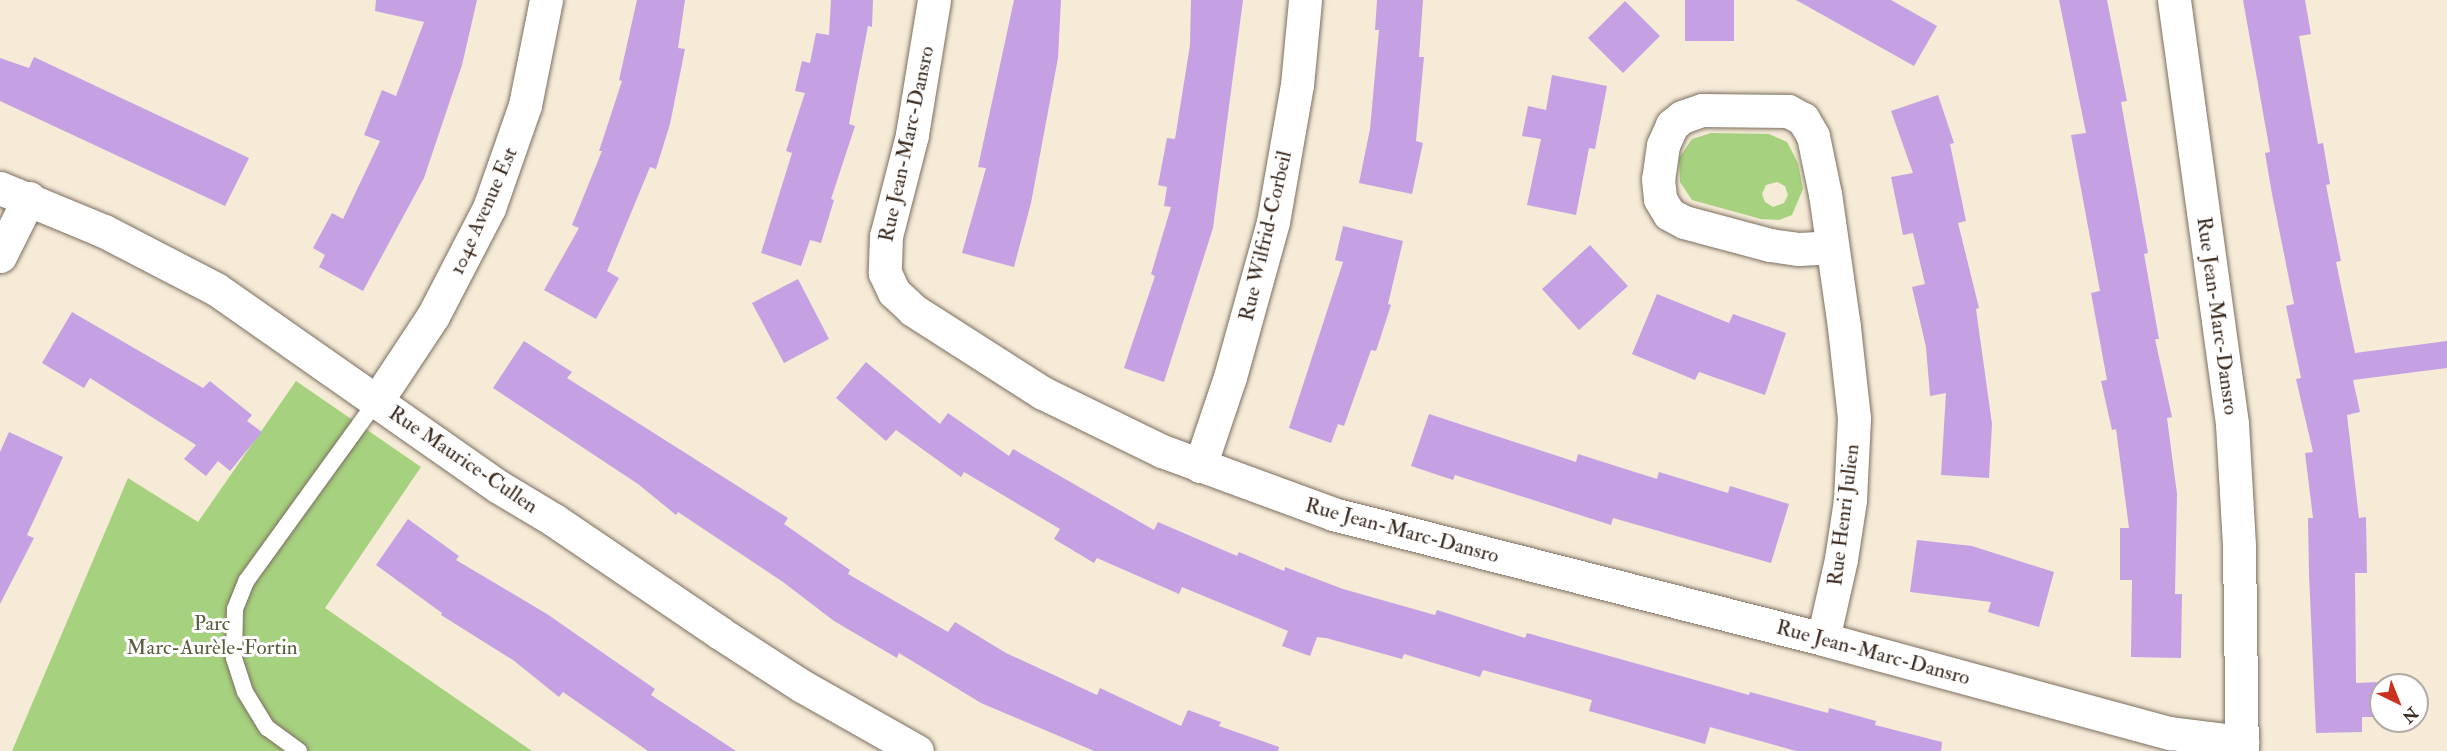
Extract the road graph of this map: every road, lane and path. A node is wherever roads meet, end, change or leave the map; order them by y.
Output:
1 (546, 0) edge
2 (934, 0) edge
3 (1305, 0) edge
4 (2174, 0) edge
5 (14, 193) edge
6 (1832, 247) junction
7 (0, 256) edge
8 (376, 402) junction
9 (1200, 466) junction
10 (1823, 639) junction
11 (2242, 747) edge
12 (299, 751) edge
13 (917, 751) edge

1 - 8 street, 104e Avenue Est
2 - 9 street, Rue Jean-Marc-Dansro
3 - 9 street, Rue Wilfrid-Corbeil
4 - 11 street, Rue Jean-Marc-Dansro
5 - 7 street
5 - 8 street, Rue Maurice-Cullen
6 - 6 street, Rue Henri Julien
6 - 10 street, Rue Henri Julien
8 - 12 lane
8 - 13 street, Rue Maurice-Cullen
9 - 10 street, Rue Jean-Marc-Dansro
10 - 11 street, Rue Jean-Marc-Dansro

